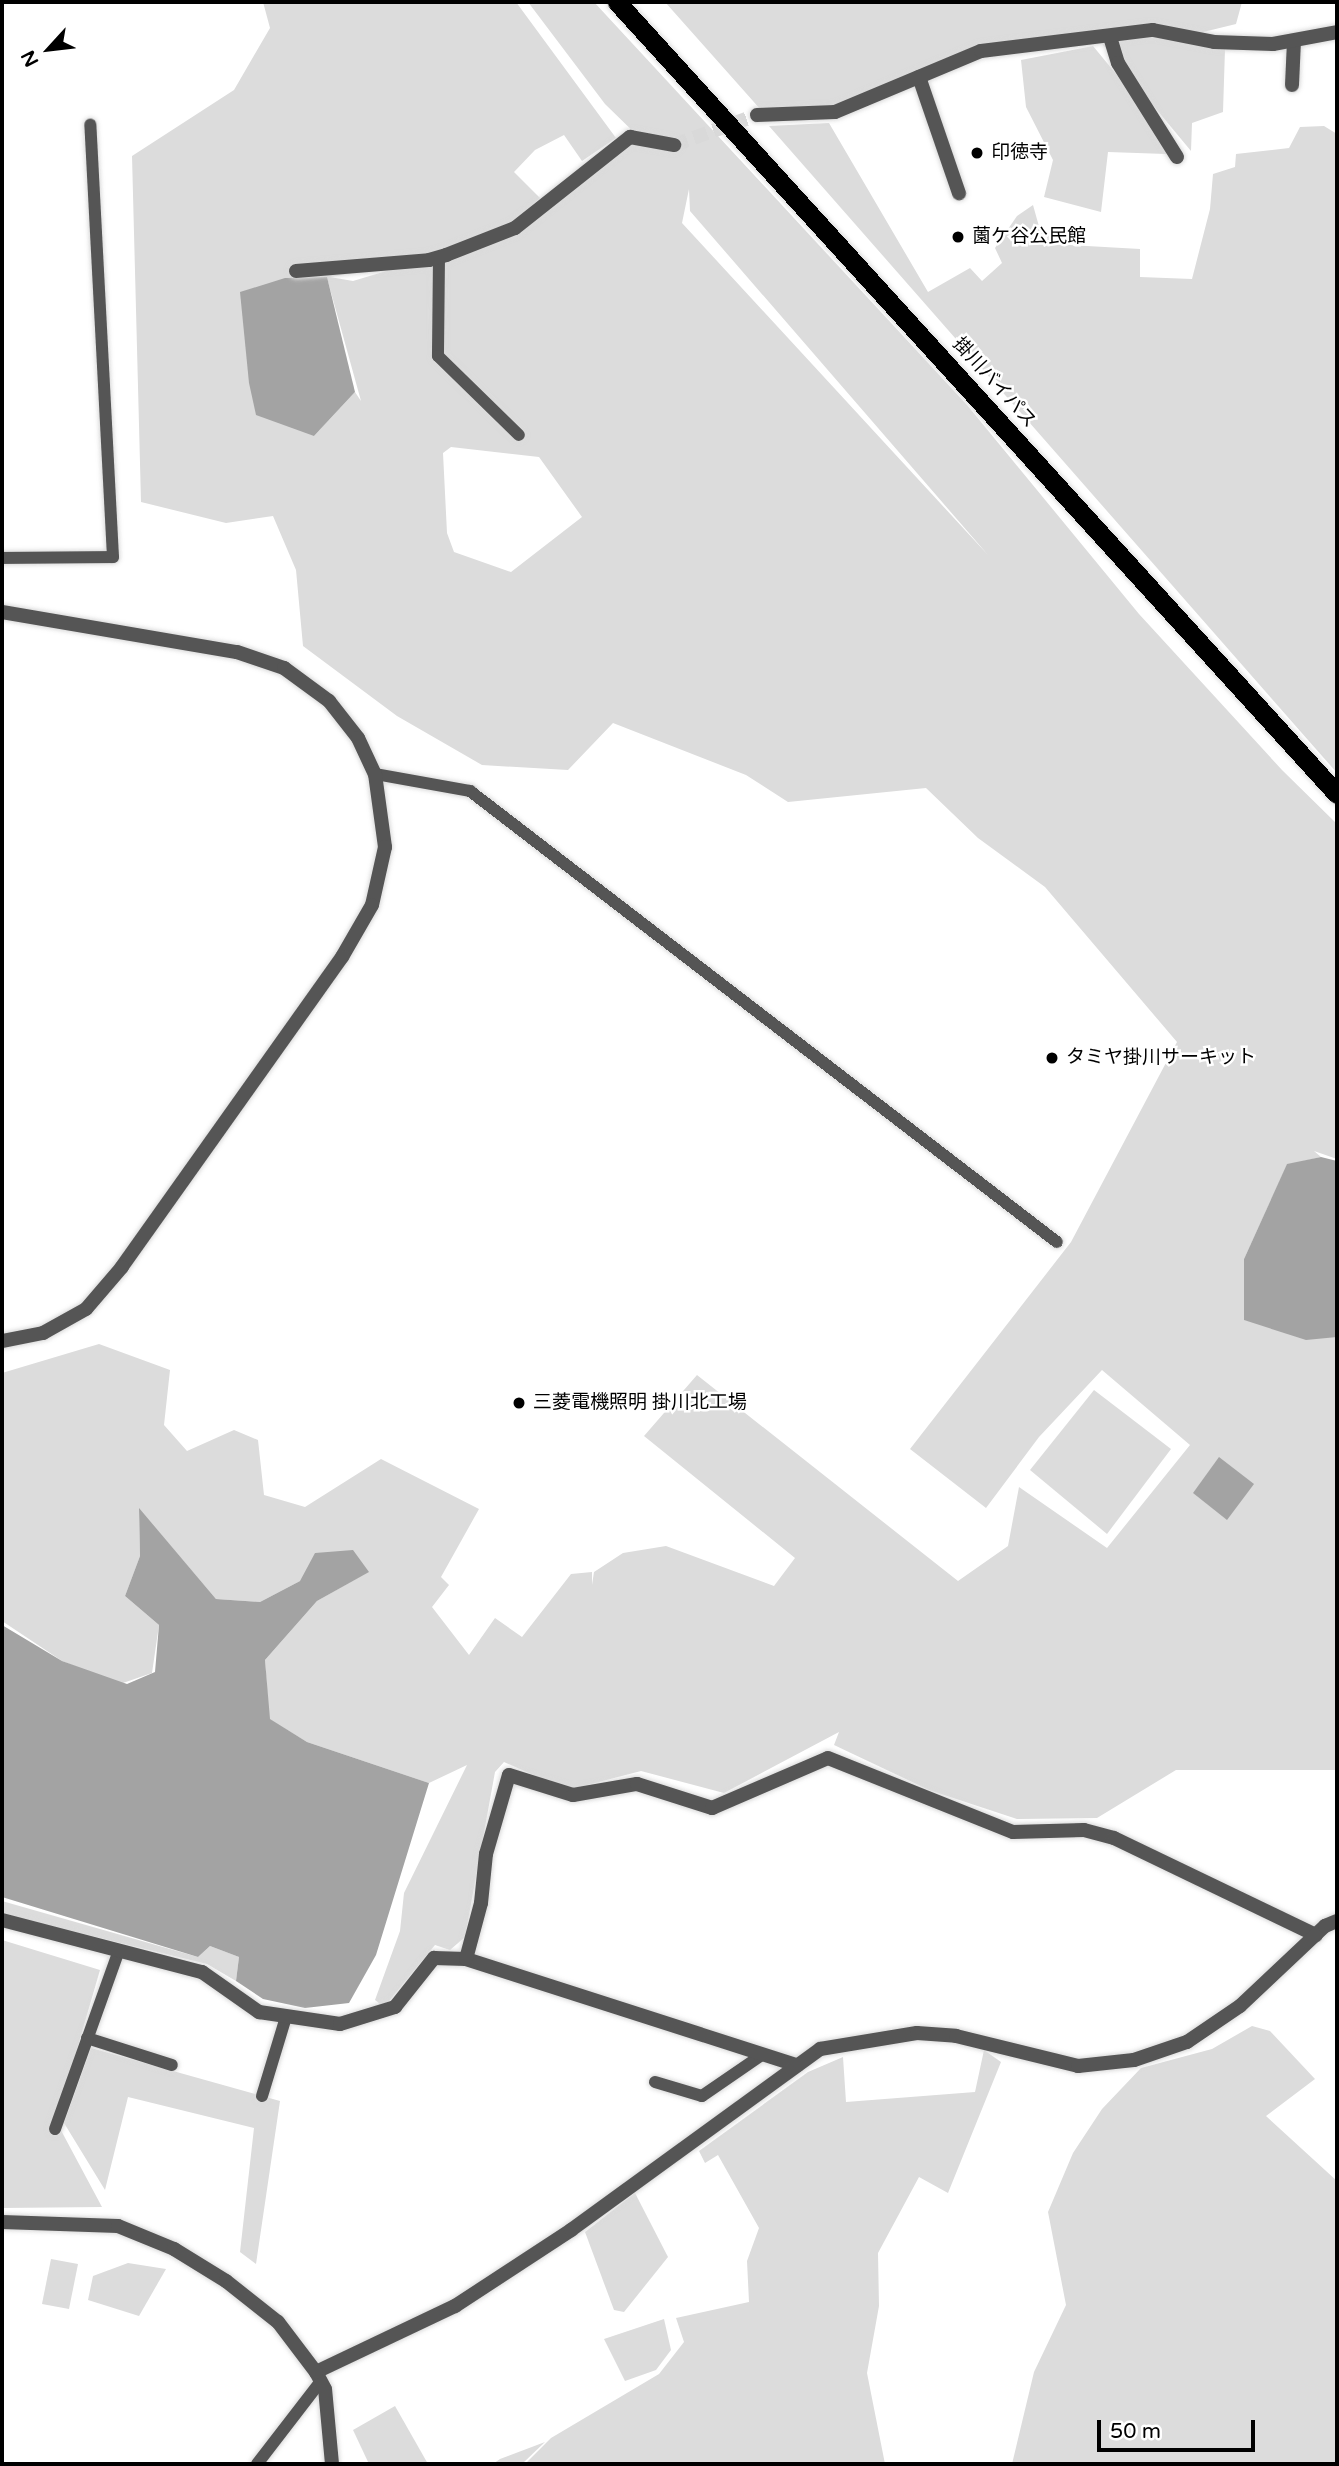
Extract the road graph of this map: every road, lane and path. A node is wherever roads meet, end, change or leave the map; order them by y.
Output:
1 (617, 2) edge
2 (1337, 32) edge
3 (1110, 37) junction
4 (1294, 41) junction
5 (919, 77) junction
6 (1292, 85) dead end
7 (757, 115) tunnel mouth
8 (90, 125) dead end
9 (674, 145) tunnel mouth
10 (1177, 157) dead end
11 (959, 193) dead end
12 (439, 257) junction
13 (296, 271) dead end
14 (519, 435) dead end
15 (2, 558) edge
16 (2, 612) edge
17 (375, 774) junction
18 (1337, 794) edge
19 (1057, 1242) dead end
20 (2, 1341) edge
21 (2, 1920) edge
22 (1337, 1921) edge
23 (1316, 1935) junction
24 (118, 1953) junction
25 (466, 1959) junction
26 (286, 2017) junction
27 (87, 2038) junction
28 (763, 2054) junction
29 (172, 2065) dead end
30 (797, 2065) junction
31 (655, 2082) dead end
32 (262, 2096) dead end
33 (55, 2129) dead end
34 (2, 2222) edge
35 (319, 2376) junction
36 (263, 2462) edge
37 (332, 2464) edge

1 - 18 highway, 掛川バイパス
2 - 4 street
3 - 4 street
3 - 5 street
3 - 10 street
4 - 6 street
5 - 7 street
5 - 11 street
8 - 15 lane
9 - 12 street
12 - 13 street
12 - 14 lane
16 - 17 street
17 - 19 lane
17 - 20 street
21 - 24 street
22 - 23 street
23 - 25 street
23 - 30 street
24 - 26 street
24 - 27 lane
25 - 26 street
25 - 28 street
26 - 32 lane
27 - 29 lane
27 - 33 lane
28 - 30 street
28 - 31 lane
30 - 35 street
34 - 35 street
35 - 36 lane
35 - 37 street

